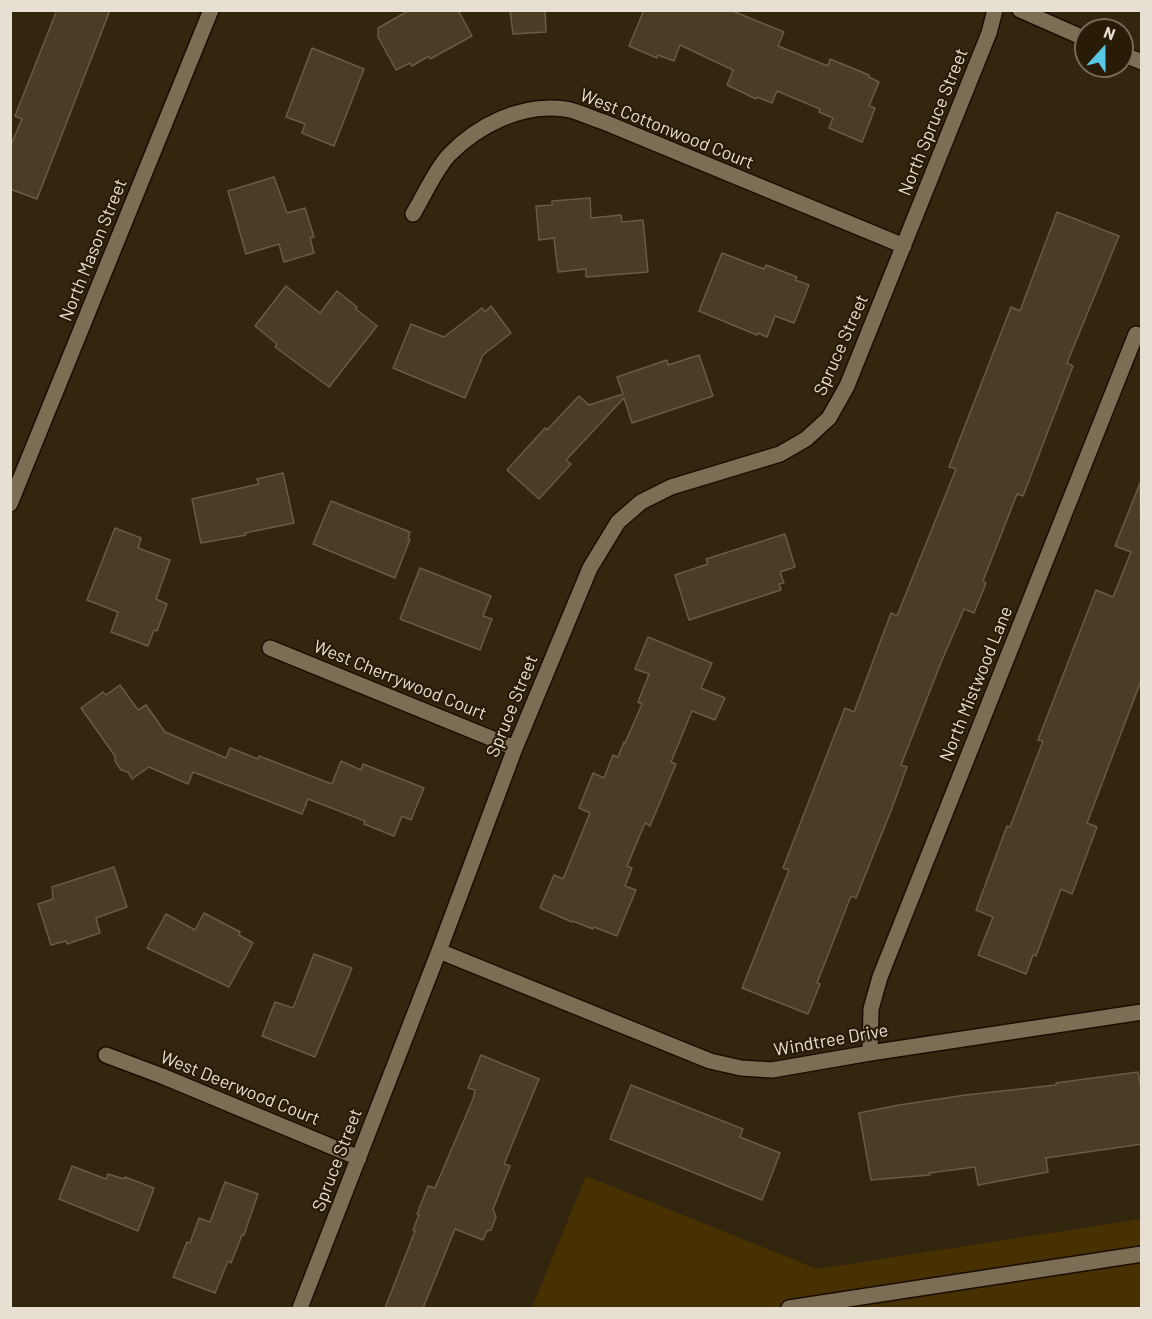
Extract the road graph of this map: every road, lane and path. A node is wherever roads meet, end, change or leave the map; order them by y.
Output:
1 (211, 10) edge
2 (995, 10) edge
3 (1020, 10) edge
4 (1074, 34) edge
5 (413, 214) dead end
6 (904, 246) junction
7 (1139, 335) edge
8 (10, 504) edge
9 (270, 648) dead end
10 (514, 748) junction
11 (439, 951) junction
12 (1142, 1012) edge
13 (870, 1053) junction
14 (106, 1055) dead end
15 (359, 1158) junction
16 (1142, 1254) edge
17 (300, 1308) edge
18 (789, 1308) edge

1 - 8 street, North Mason Street
2 - 6 street, North Spruce Street
3 - 4 street
5 - 6 street, West Cottonwood Court
6 - 10 street, Spruce Street
7 - 13 street, North Mistwood Lane
9 - 10 street, West Cherrywood Court
10 - 11 street, Spruce Street
11 - 13 street, Windtree Drive
11 - 15 street, Spruce Street
12 - 13 street, Windtree Drive
14 - 15 street, West Deerwood Court
15 - 17 street, Spruce Street
16 - 18 street

